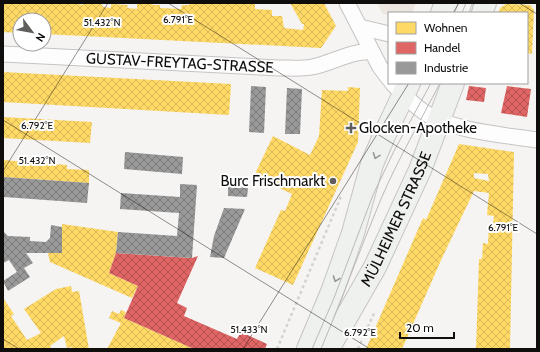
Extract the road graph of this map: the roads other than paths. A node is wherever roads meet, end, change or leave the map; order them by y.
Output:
1 (347, 3) edge
2 (363, 32) junction
3 (388, 34) edge
4 (372, 52) junction
5 (353, 53) junction
6 (3, 54) edge
7 (388, 72) edge
8 (453, 84) edge
9 (398, 85) edge
10 (439, 120) junction
11 (537, 140) edge
12 (308, 349) edge
13 (328, 349) edge

1 - 2 street
2 - 3 street
2 - 4 street
2 - 5 street, GUSTAV-FREYTAG-STRASSE
4 - 5 street, GUSTAV-FREYTAG-STRASSE
4 - 7 street
5 - 6 street, GUSTAV-FREYTAG-STRASSE
8 - 10 main road, MÜLHEIMER STRASSE
9 - 10 street
9 -> 12 main road, MÜLHEIMER STRASSE
10 - 11 street
10 - 13 main road, MÜLHEIMER STRASSE

